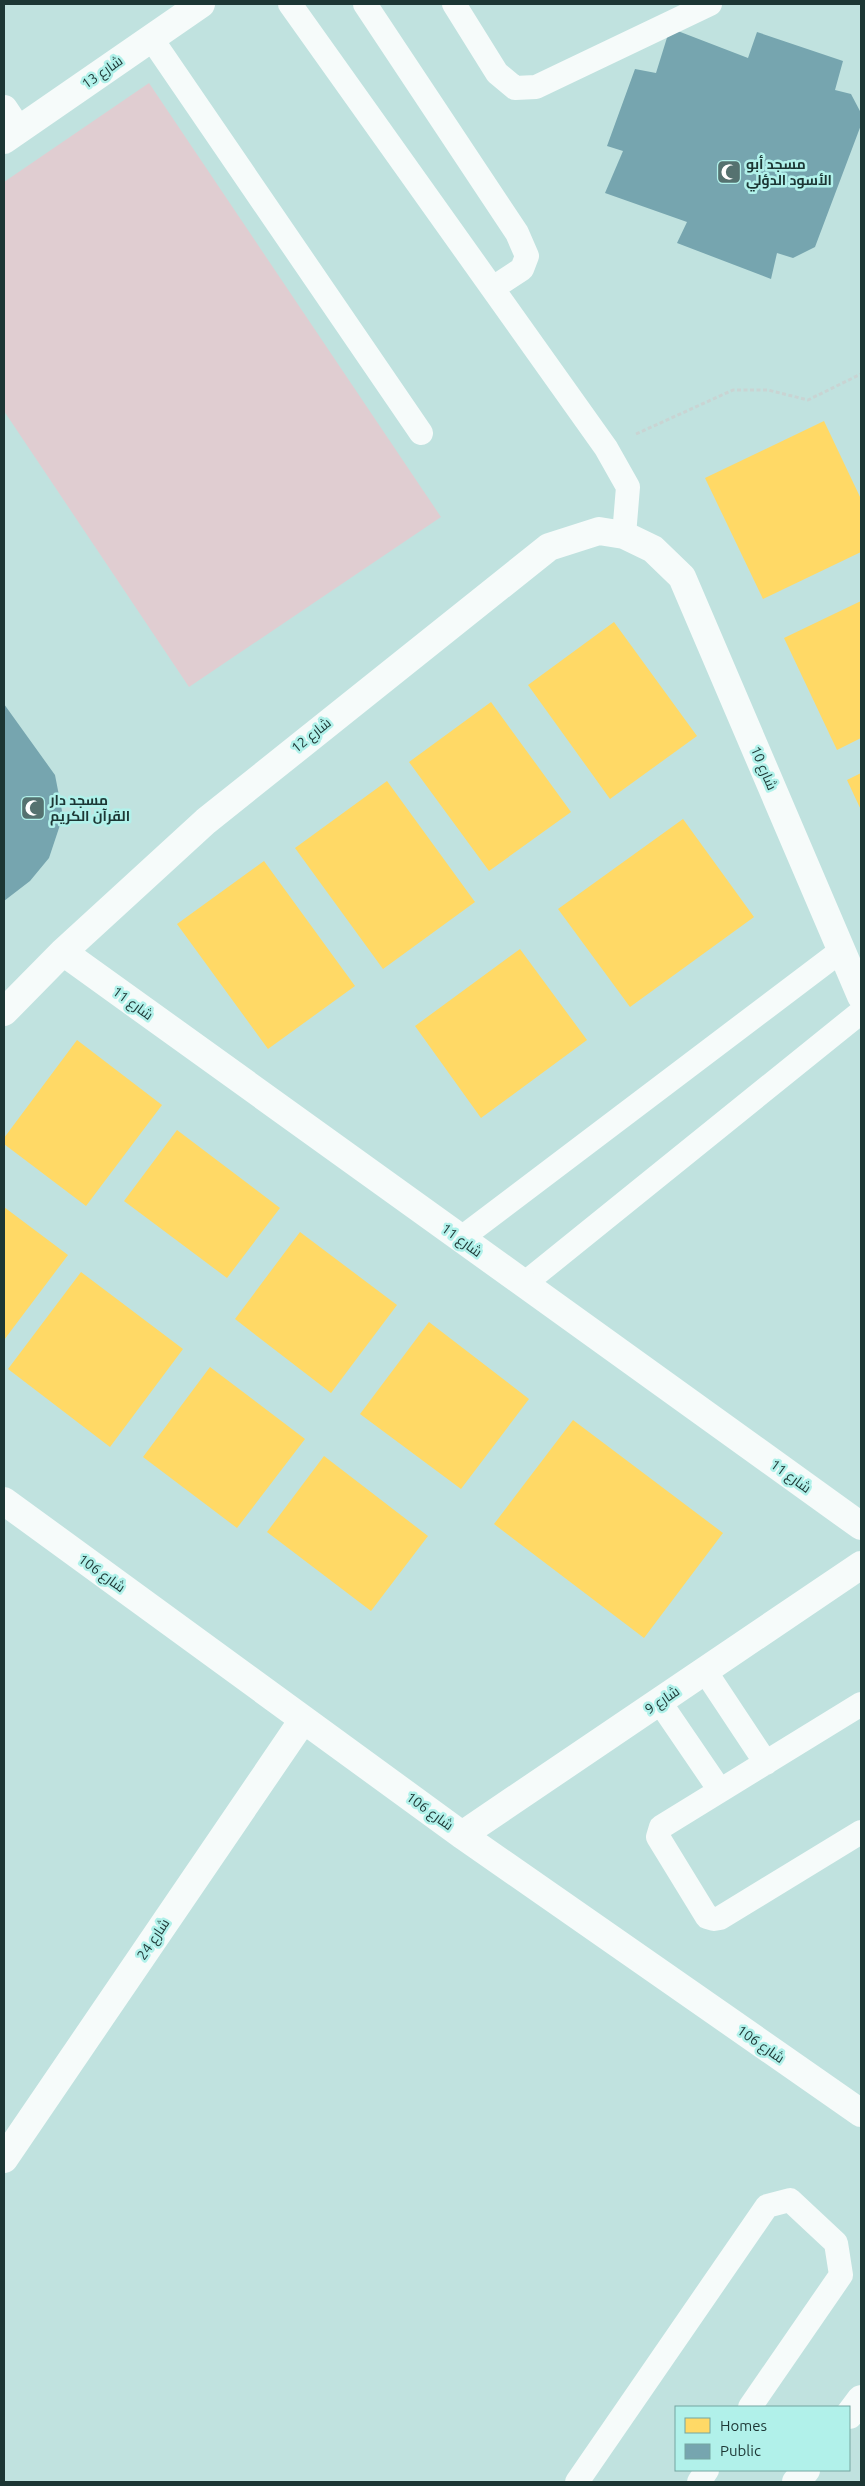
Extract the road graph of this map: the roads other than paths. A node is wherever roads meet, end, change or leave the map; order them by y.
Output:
1 (201, 4) edge
2 (290, 4) edge
3 (365, 4) edge
4 (454, 4) edge
5 (710, 4) edge
6 (151, 38) junction
7 (8, 126) edge
8 (493, 288) junction
9 (421, 433) dead end
10 (624, 535) junction
11 (653, 549) joint
12 (842, 950) junction
13 (64, 952) junction
14 (861, 996) edge
15 (4, 1012) edge
16 (861, 1012) edge
17 (460, 1239) junction
18 (524, 1284) junction
19 (4, 1501) edge
20 (861, 1526) edge
21 (861, 1565) edge
22 (705, 1671) junction
23 (660, 1701) junction
24 (861, 1704) edge
25 (303, 1720) junction
26 (766, 1763) junction
27 (719, 1790) junction
28 (861, 1832) edge
29 (462, 1835) junction
30 (861, 2113) edge
31 (4, 2159) edge
32 (861, 2399) edge
33 (751, 2406) edge
34 (850, 2414) edge
35 (706, 2471) edge
36 (805, 2471) edge
37 (577, 2482) edge
38 (699, 2482) edge
39 (796, 2482) edge

1 - 6 street, شارع 13
2 - 8 lane
3 - 8 lane
4 - 5 lane
6 - 7 street, شارع 13
6 - 9 lane
8 - 10 lane
10 - 11 street, شارع 12
10 - 13 street, شارع 12
11 - 12 street, شارع 10
12 - 14 street, شارع 10
12 - 17 lane
13 - 15 street, شارع 12
13 - 17 street, شارع 11
16 - 18 lane
17 - 18 street, شارع 11
18 - 20 street, شارع 11
19 - 25 street, شارع 106
21 - 22 street, شارع 9
22 - 23 street, شارع 9
22 - 26 lane
23 - 27 lane
23 - 29 street, شارع 9
24 - 26 lane
25 - 29 street, شارع 106
25 - 31 street, شارع 24
26 - 27 lane
27 - 28 lane
29 - 30 street, شارع 106
32 - 34 street
33 - 37 lane
35 - 38 lane
36 - 39 street

